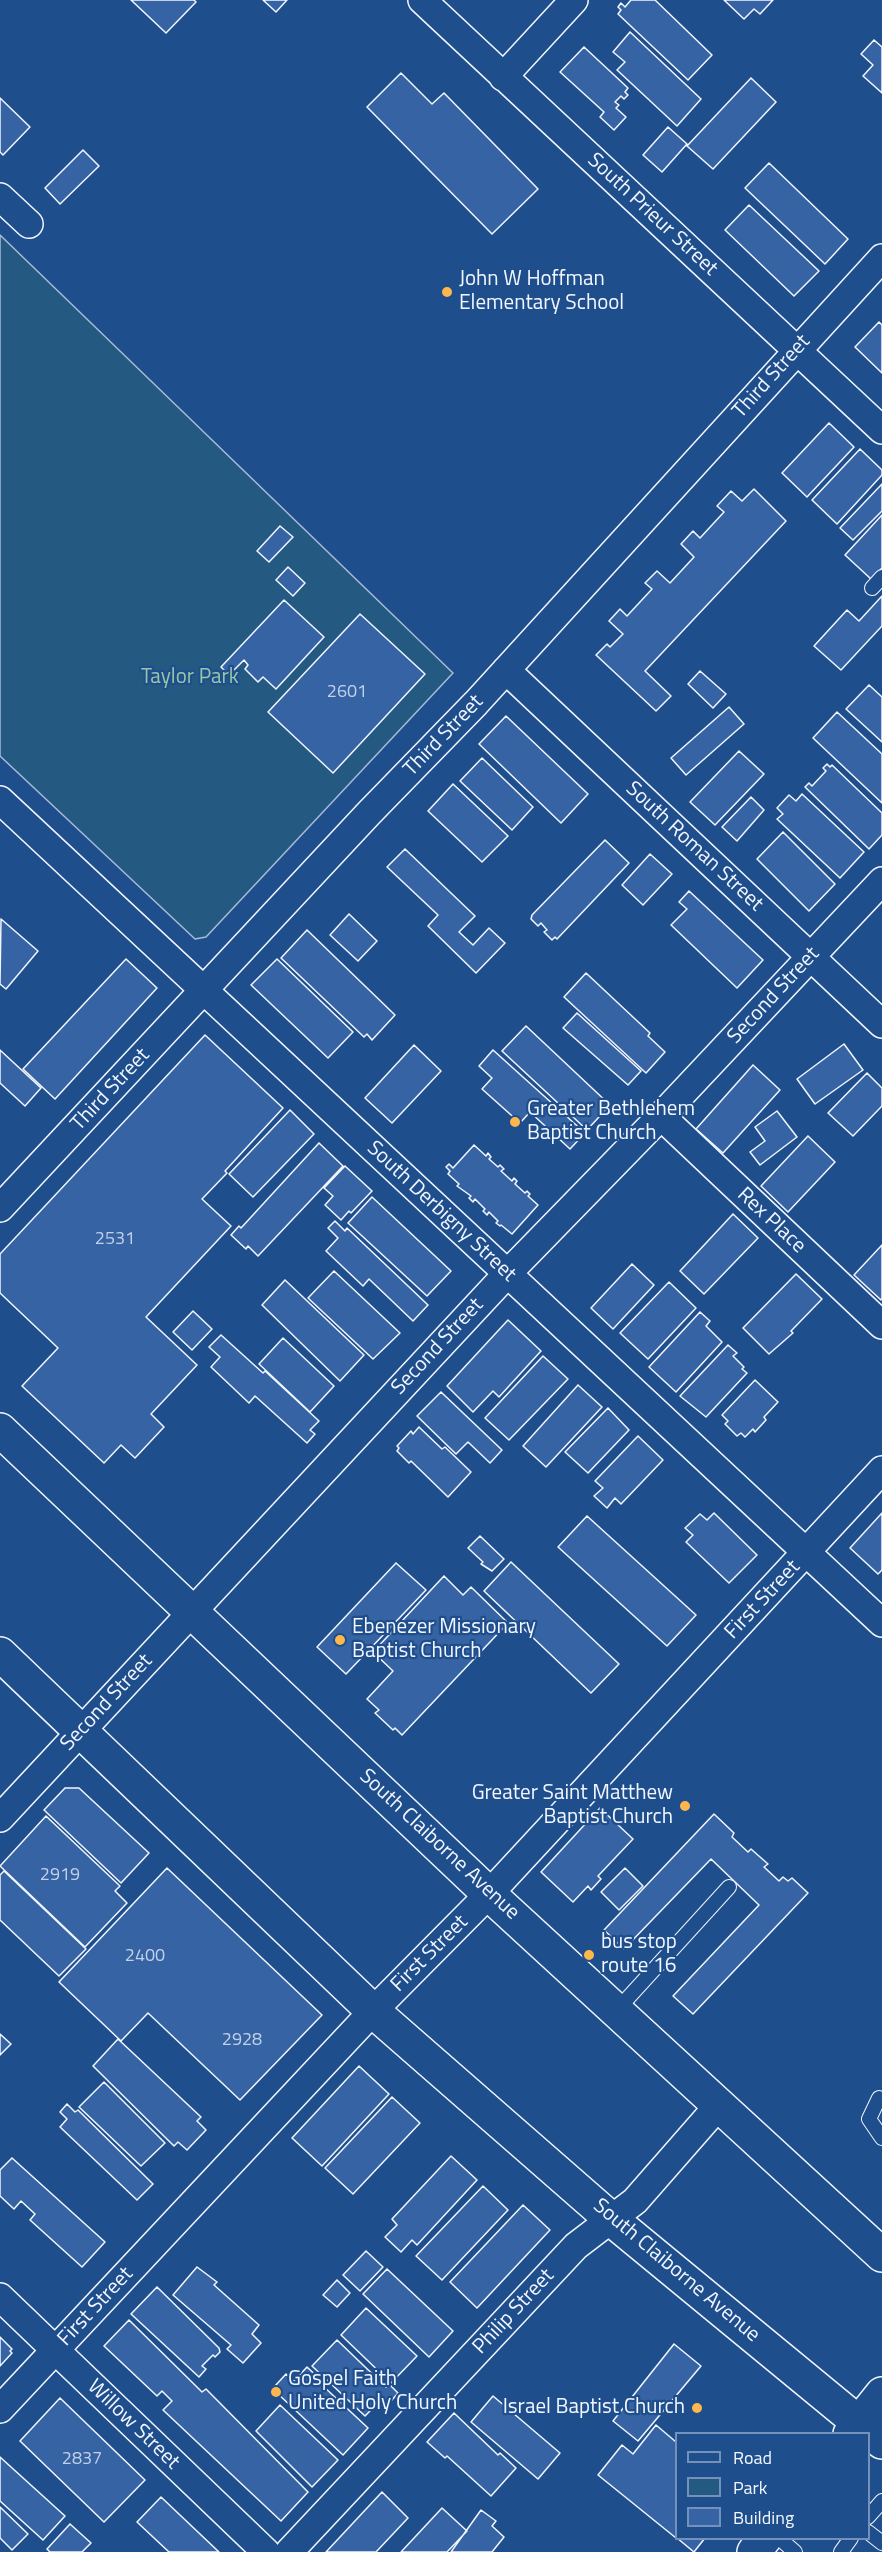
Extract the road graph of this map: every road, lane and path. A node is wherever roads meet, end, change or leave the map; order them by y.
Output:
1 (422, 0) edge
2 (574, 0) edge
3 (503, 77) junction
4 (0, 197) edge
5 (29, 224) dead end
6 (882, 258) edge
7 (797, 349) junction
8 (882, 430) edge
9 (882, 577) edge
10 (872, 588) dead end
11 (506, 670) junction
12 (0, 800) edge
13 (882, 881) edge
14 (811, 956) junction
15 (205, 991) junction
16 (882, 1024) edge
17 (661, 1116) junction
18 (0, 1208) edge
19 (507, 1274) junction
20 (882, 1325) edge
21 (0, 1430) edge
22 (882, 1470) edge
23 (805, 1554) junction
24 (192, 1611) junction
25 (882, 1623) edge
26 (0, 1654) edge
27 (81, 1731) junction
28 (0, 1818) edge
29 (729, 1887) dead end
30 (489, 1894) junction
31 (374, 2010) junction
32 (617, 2010) junction
33 (879, 2098) dead end
34 (719, 2105) junction
35 (882, 2138) edge
36 (611, 2219) junction
37 (876, 2245) edge
38 (0, 2297) edge
39 (55, 2350) junction
40 (882, 2394) edge
41 (0, 2409) edge
42 (863, 2432) edge
43 (864, 2432) edge
44 (870, 2534) edge
45 (763, 2540) edge
46 (781, 2540) edge
47 (882, 2543) edge
48 (266, 2552) edge
49 (289, 2552) edge
50 (754, 2552) edge
51 (795, 2552) edge

1 - 3 street, South Prieur Street
2 - 3 street
3 - 7 street, South Prieur Street
4 - 5 street
6 - 7 street, Third Street
7 - 8 street, South Prieur Street
7 - 11 street, Third Street
9 - 10 lane
11 - 14 street, South Roman Street
11 - 15 street, Third Street
12 - 15 street, South Derbigny Street
13 - 14 street, Second Street
14 - 16 street, South Roman Street
14 - 17 street, Second Street
15 - 18 street, Third Street
15 - 19 street, South Derbigny Street
17 - 19 street, Second Street
17 - 20 street, Rex Place
19 - 23 street, South Derbigny Street
19 - 24 street, Second Street
21 - 24 main road, South Claiborne Avenue
22 - 23 street, First Street
23 - 25 street, South Derbigny Street
23 - 30 street, First Street
24 - 27 street, Second Street
24 - 30 main road, South Claiborne Avenue
26 - 27 main road, South Claiborne Avenue
27 - 28 street, Second Street
27 - 31 main road, South Claiborne Avenue
29 - 32 lane
30 - 31 street, First Street
30 - 32 main road, South Claiborne Avenue
31 - 36 main road, South Claiborne Avenue
31 - 39 street, First Street
32 - 34 main road, South Claiborne Avenue
33 - 35 lane
34 - 36 street, Philip Street
34 - 37 main road, South Claiborne Avenue
36 - 42 main road, South Claiborne Avenue
36 - 49 street, Philip Street
38 - 39 street, Willow Street
39 - 41 street, First Street
39 - 48 street, Willow Street
40 - 43 main road
44 - 47 lane
45 - 50 main road
46 - 51 lane

